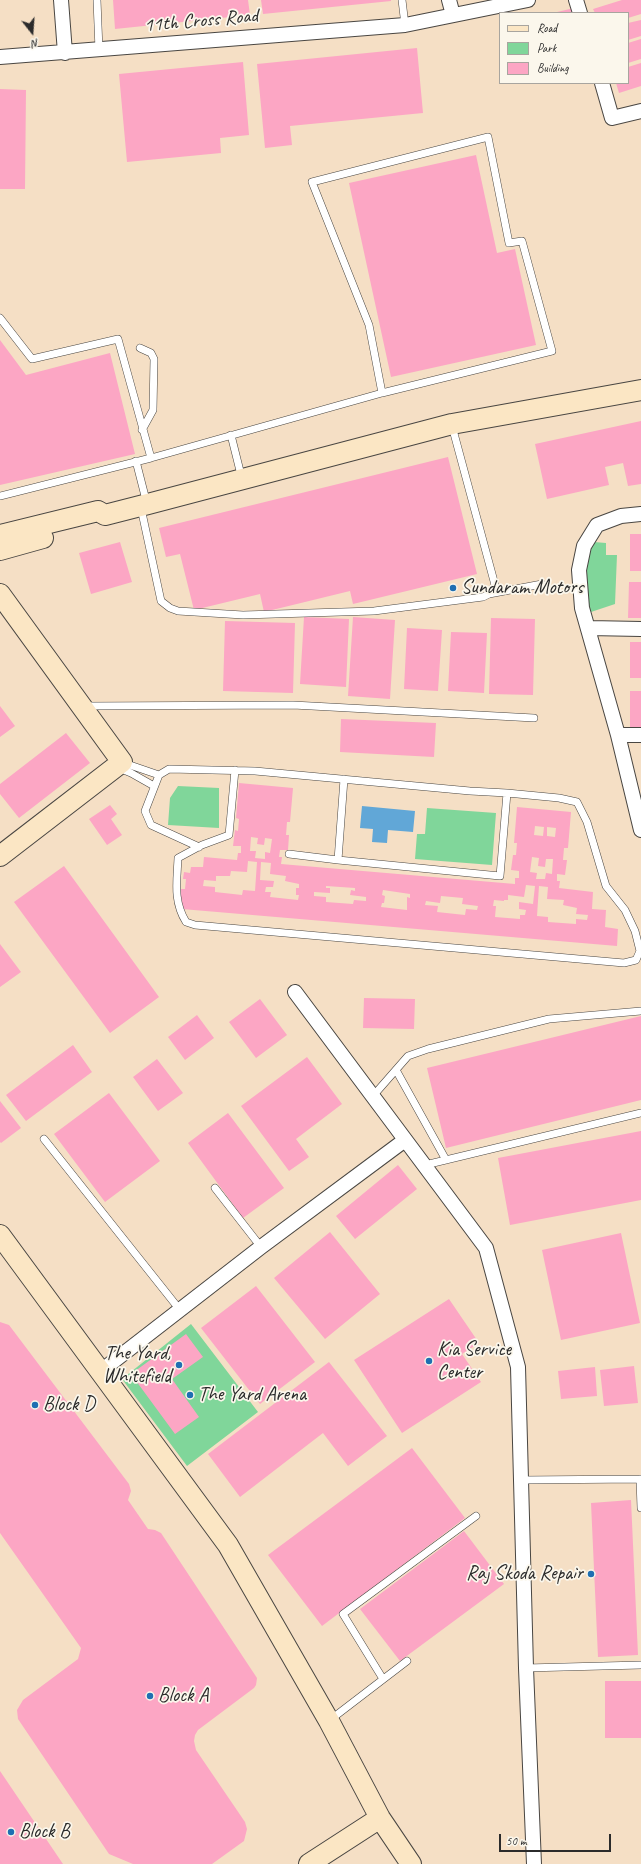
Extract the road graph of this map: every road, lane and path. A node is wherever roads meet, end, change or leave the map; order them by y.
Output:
1 (61, 0) edge
2 (97, 0) edge
3 (402, 0) edge
4 (449, 0) edge
5 (528, 0) edge
6 (576, 0) edge
7 (580, 12) edge
8 (453, 15) junction
9 (405, 25) junction
10 (99, 50) junction
11 (65, 53) junction
12 (0, 57) edge
13 (602, 84) edge
14 (641, 111) edge
15 (0, 318) edge
16 (140, 348) dead end
17 (641, 390) edge
18 (382, 393) junction
19 (452, 424) junction
20 (142, 430) junction
21 (231, 435) junction
22 (151, 458) junction
23 (136, 461) junction
24 (242, 479) junction
25 (0, 496) edge
26 (144, 505) junction
27 (641, 514) edge
28 (105, 515) junction
29 (0, 535) edge
30 (0, 550) edge
31 (542, 584) dead end
32 (0, 594) edge
33 (489, 594) junction
34 (589, 628) junction
35 (641, 629) edge
36 (82, 706) junction
37 (534, 718) dead end
38 (618, 735) junction
39 (641, 735) edge
40 (119, 764) junction
41 (235, 770) junction
42 (159, 775) junction
43 (344, 779) junction
44 (154, 786) junction
45 (506, 792) junction
46 (641, 830) edge
47 (199, 847) junction
48 (289, 854) dead end
49 (0, 856) edge
50 (338, 860) junction
51 (295, 992) dead end
52 (641, 1011) edge
53 (396, 1070) junction
54 (372, 1096) junction
55 (641, 1113) edge
56 (44, 1139) dead end
57 (405, 1140) junction
58 (446, 1160) junction
59 (425, 1165) junction
60 (215, 1188) dead end
61 (0, 1234) edge
62 (261, 1247) junction
63 (180, 1310) junction
64 (101, 1371) junction
65 (640, 1479) edge
66 (521, 1480) junction
67 (641, 1508) edge
68 (476, 1516) dead end
69 (407, 1661) dead end
70 (641, 1665) edge
71 (526, 1668) junction
72 (383, 1679) junction
73 (329, 1720) junction
74 (380, 1818) junction
75 (309, 1864) edge
76 (411, 1864) edge
77 (534, 1864) edge

1 - 11 street
2 - 10 lane
3 - 9 lane
4 - 8 street
5 - 8 street, 11th Cross Road
6 - 7 street
8 - 9 street, 11th Cross Road
9 - 10 street, 11th Cross Road
10 - 11 street, 11th Cross Road
11 - 12 street, 11th Cross Road
13 - 14 street
15 - 20 lane
16 - 20 lane
17 - 19 street
18 - 18 lane
18 - 21 lane
19 - 24 street
19 - 33 lane
20 - 22 lane
21 - 22 lane
21 - 24 lane
22 - 23 lane
23 - 25 lane
23 - 26 lane
24 - 26 street
26 - 28 street
26 - 33 lane
27 - 34 street
28 - 29 street
28 - 30 street
31 - 33 lane
32 - 36 street
34 - 35 street
34 - 38 street
36 - 37 lane
36 - 40 street
38 - 39 street
38 - 46 street
40 - 42 lane
40 - 44 lane
40 - 49 street
41 - 42 lane
41 - 43 lane
41 - 47 lane
42 - 44 lane
43 - 45 lane
43 - 50 lane
44 - 47 lane
45 - 47 lane
45 - 50 lane
48 - 50 lane
51 - 54 street
52 - 53 lane
53 - 54 lane
53 - 58 lane
54 - 57 street
55 - 58 lane
56 - 63 lane
57 - 59 street
57 - 62 street
58 - 59 lane
59 - 66 street
60 - 62 lane
61 - 64 street
62 - 63 street
63 - 64 street
64 - 73 street
65 - 66 lane
65 - 67 lane
66 - 71 street
68 - 72 lane
69 - 72 lane
70 - 71 lane
71 - 77 street
72 - 73 lane
73 - 74 street
74 - 75 street
74 - 76 street

